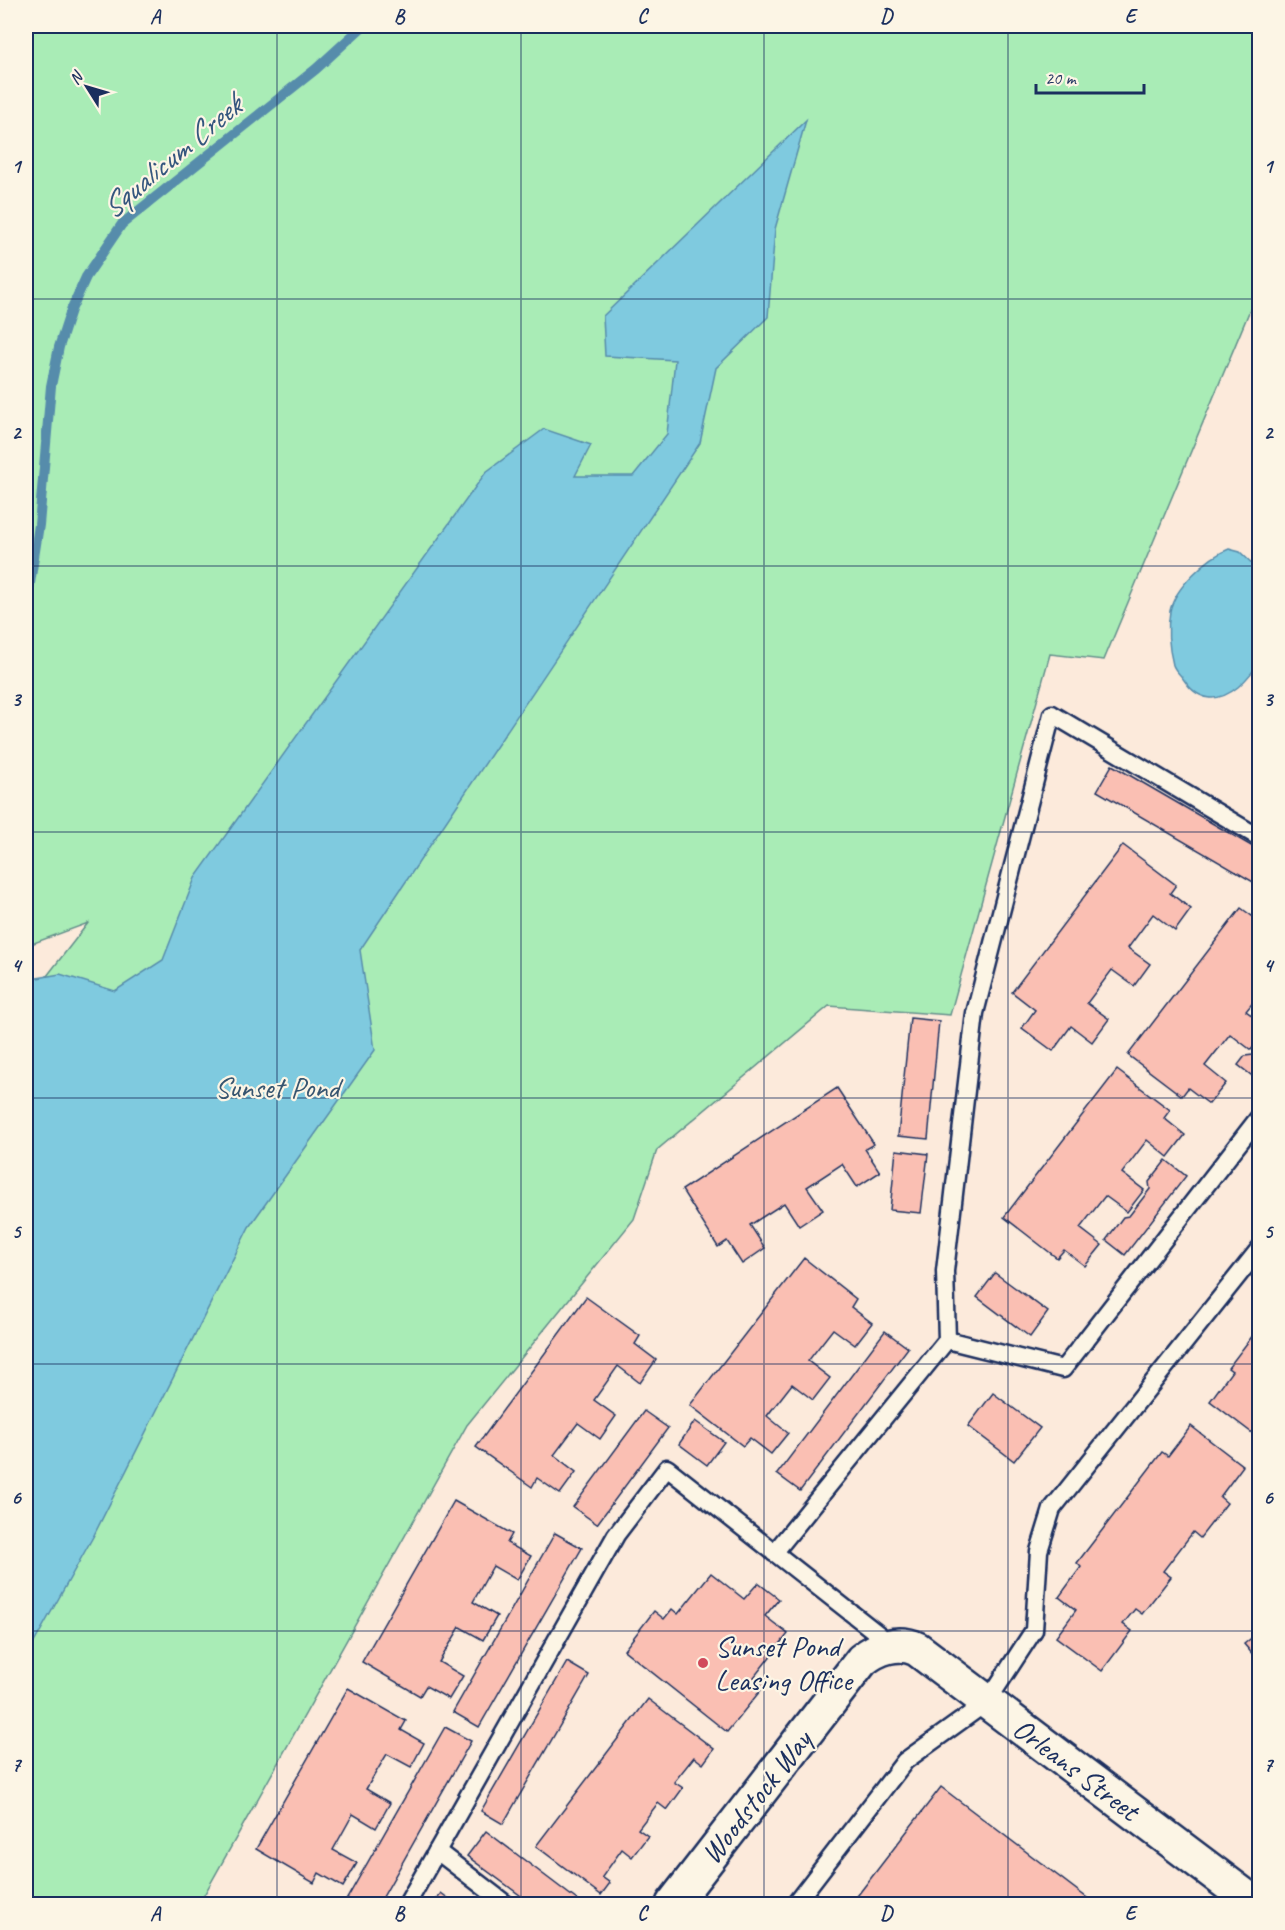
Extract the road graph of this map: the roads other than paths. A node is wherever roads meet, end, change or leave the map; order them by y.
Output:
1 (1260, 838) edge
2 (1260, 1116) edge
3 (1260, 1248) edge
4 (947, 1340) junction
5 (774, 1552) junction
6 (892, 1645) junction
7 (987, 1702) junction
8 (437, 1851) junction
9 (407, 1905) edge
10 (506, 1905) edge
11 (674, 1905) edge
12 (795, 1905) edge
13 (1255, 1905) edge

1 - 4 lane
2 - 4 lane
3 - 7 lane
4 - 5 lane
5 - 6 lane
5 - 8 lane
6 - 7 main road, Orleans Street
6 - 11 main road, Woodstock Way
7 - 12 lane
7 - 13 main road, Orleans Street
8 - 9 lane
8 - 10 lane

